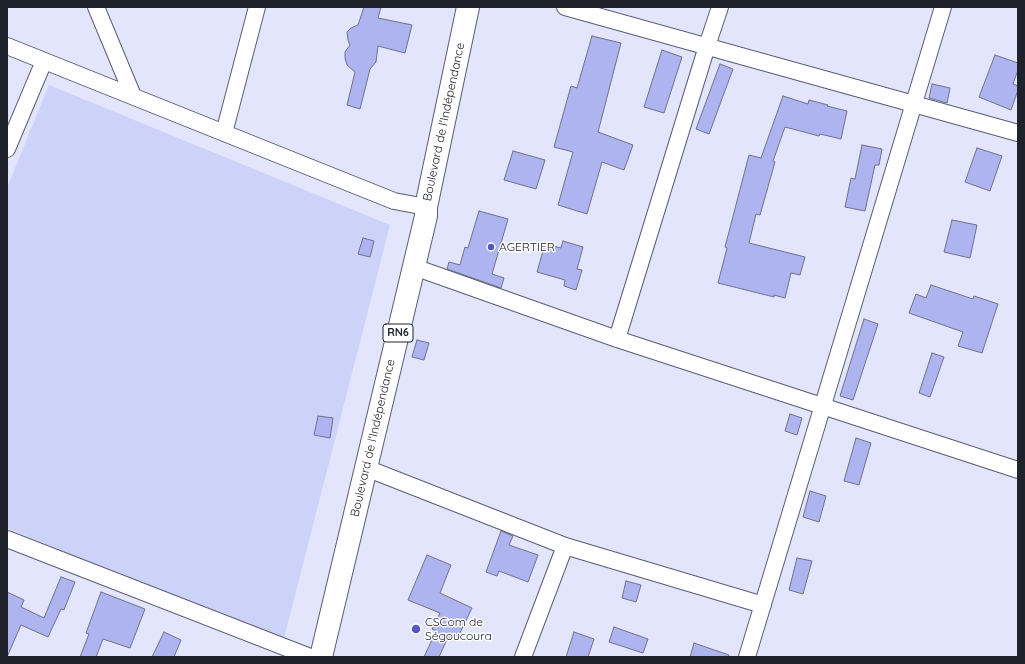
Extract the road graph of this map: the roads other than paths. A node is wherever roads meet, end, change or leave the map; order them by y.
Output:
1 (96, 7) edge
2 (257, 7) edge
3 (468, 7) edge
4 (565, 7) edge
5 (720, 7) edge
6 (943, 7) edge
7 (7, 46) edge
8 (707, 46) junction
9 (44, 61) junction
10 (133, 96) junction
11 (914, 104) junction
12 (224, 133) junction
13 (1018, 133) edge
14 (7, 149) edge
15 (426, 207) junction
16 (414, 267) junction
17 (617, 339) junction
18 (822, 406) junction
19 (366, 468) junction
20 (1018, 470) edge
21 (7, 539) edge
22 (565, 546) junction
23 (762, 605) junction
24 (310, 657) edge
25 (320, 657) edge
26 (523, 657) edge
27 (747, 657) edge

1 - 10 street
2 - 12 street
3 - 15 highway, Boulevard de l'Indépendance / RN6
4 - 8 street
5 - 8 street
6 - 11 street
7 - 9 street
8 - 11 street
8 - 17 street
9 - 10 street
9 - 14 street
10 - 12 street
11 - 13 street
11 - 18 street
12 - 15 street
15 - 16 highway, Boulevard de l'Indépendance / RN6
16 - 17 street
16 - 19 highway, Boulevard de l'Indépendance / RN6
17 - 18 street
18 - 20 street
18 - 23 street
19 - 22 street
19 - 25 highway, Boulevard de l'Indépendance / RN6
21 - 24 street
22 - 23 street
22 - 26 street
23 - 27 street

